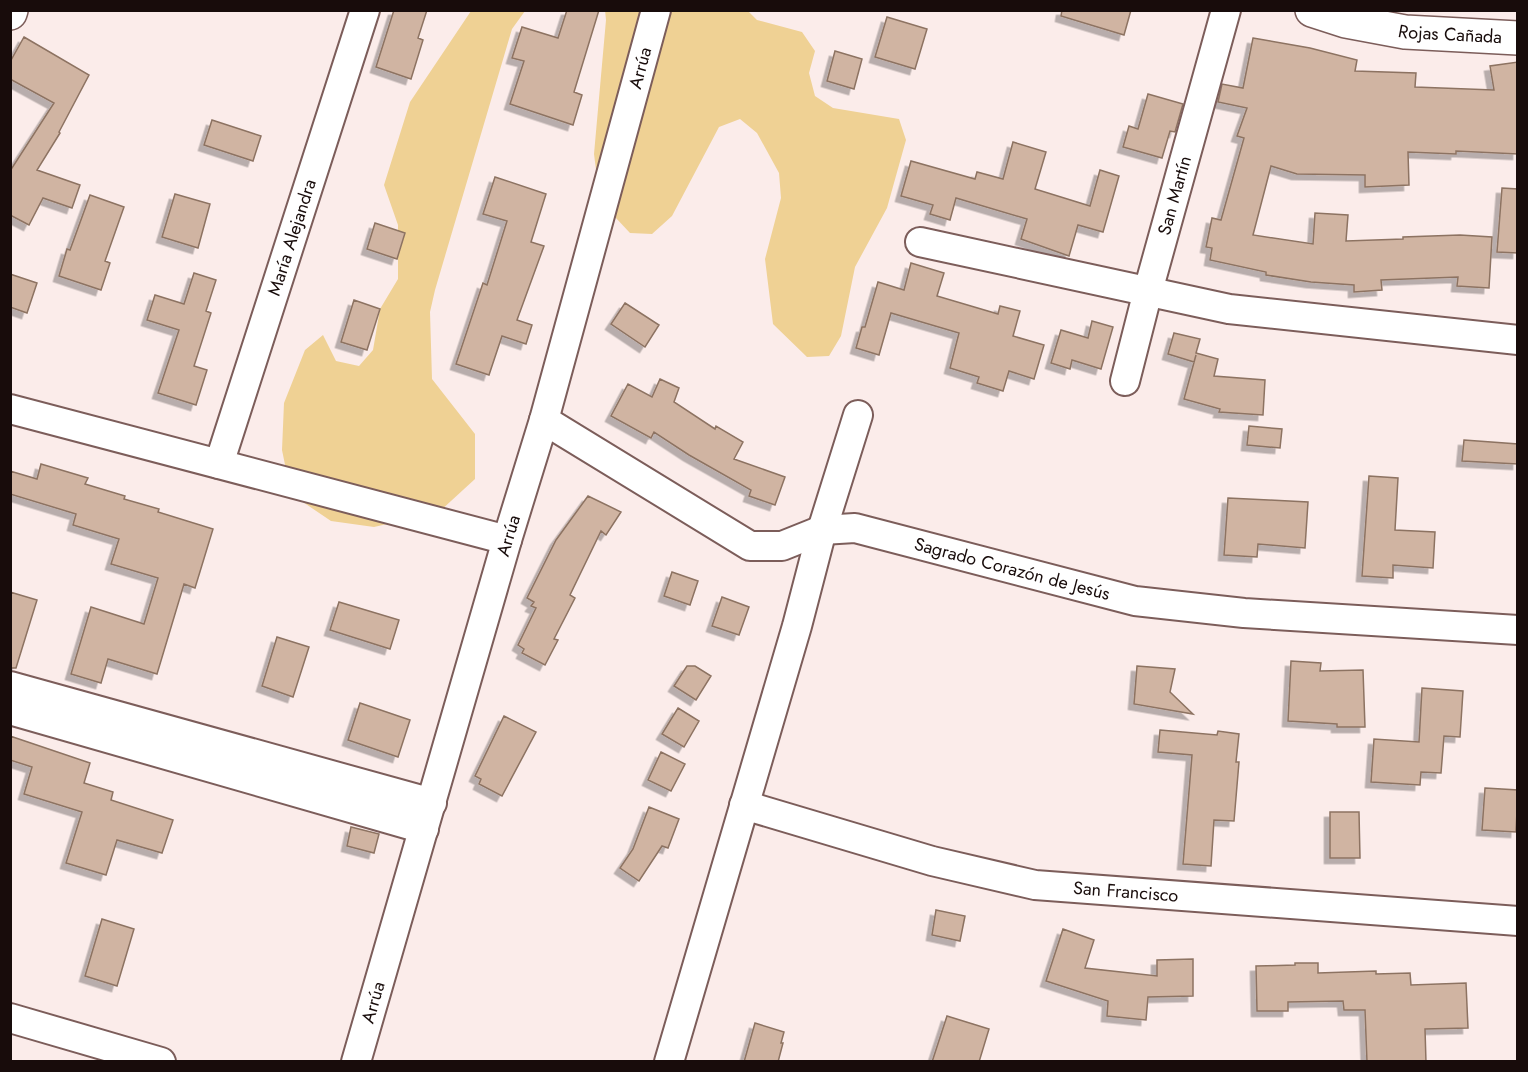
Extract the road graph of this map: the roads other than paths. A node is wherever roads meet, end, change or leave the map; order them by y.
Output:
1 (365, 10) edge
2 (656, 10) edge
3 (1226, 10) edge
4 (1312, 10) edge
5 (1518, 38) edge
6 (920, 242) dead end
7 (1148, 291) junction
8 (1518, 340) edge
9 (1125, 381) dead end
10 (10, 409) edge
11 (858, 416) dead end
12 (544, 420) junction
13 (219, 464) junction
14 (822, 530) junction
15 (507, 540) junction
16 (1518, 630) edge
17 (10, 686) edge
18 (10, 710) edge
19 (744, 805) junction
20 (428, 816) junction
21 (1518, 921) edge
22 (10, 1018) edge
23 (161, 1062) edge
24 (356, 1062) edge
25 (669, 1062) edge

1 - 13 street, María Alejandra
2 - 12 street, Arrúa
3 - 7 street, San Martín
4 - 5 main road, Rojas Cañada
6 - 7 street
7 - 8 street
7 - 9 street, San Martín
10 - 13 street
11 - 14 street
12 - 14 street, Sagrado Corazón de Jesús
12 - 15 street, Arrúa
13 - 15 street
14 - 16 street, Sagrado Corazón de Jesús
14 - 19 street
15 - 20 street, Arrúa
17 - 20 street
18 - 20 street
19 - 21 street, San Francisco
19 - 25 street
20 - 24 street, Arrúa
22 - 23 street

